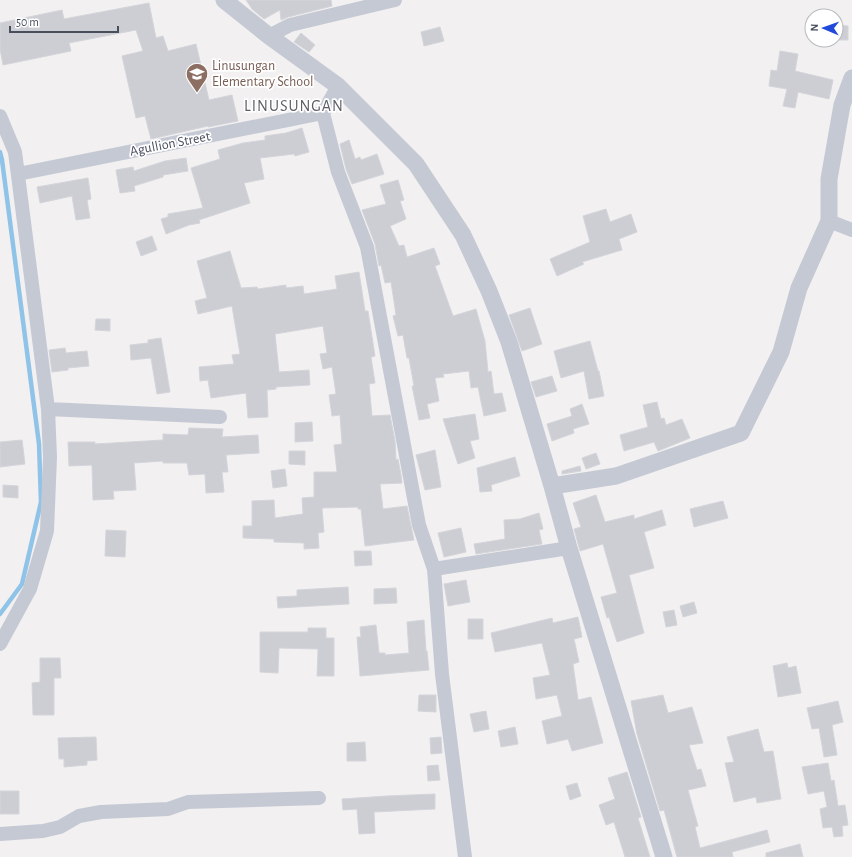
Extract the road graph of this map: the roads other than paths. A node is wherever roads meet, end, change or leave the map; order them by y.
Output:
1 (224, 0) edge
2 (395, 0) edge
3 (269, 36) junction
4 (852, 78) edge
5 (338, 86) junction
6 (323, 113) junction
7 (0, 116) edge
8 (18, 174) junction
9 (829, 221) junction
10 (852, 230) edge
11 (48, 409) junction
12 (220, 417) dead end
13 (552, 486) junction
14 (569, 548) junction
15 (434, 569) junction
16 (0, 644) edge
17 (320, 798) dead end
18 (0, 834) edge
19 (465, 857) edge
20 (664, 857) edge

1 - 3 street
2 - 3 street
3 - 5 street
4 - 9 street
5 - 6 street
5 - 13 street
6 - 8 street, Agullion Street
6 - 15 street
7 - 8 street
8 - 11 street
9 - 10 street
9 - 13 street
11 - 12 street
11 - 16 street
13 - 14 street
14 - 15 street
14 - 20 street
15 - 19 street
17 - 18 street

